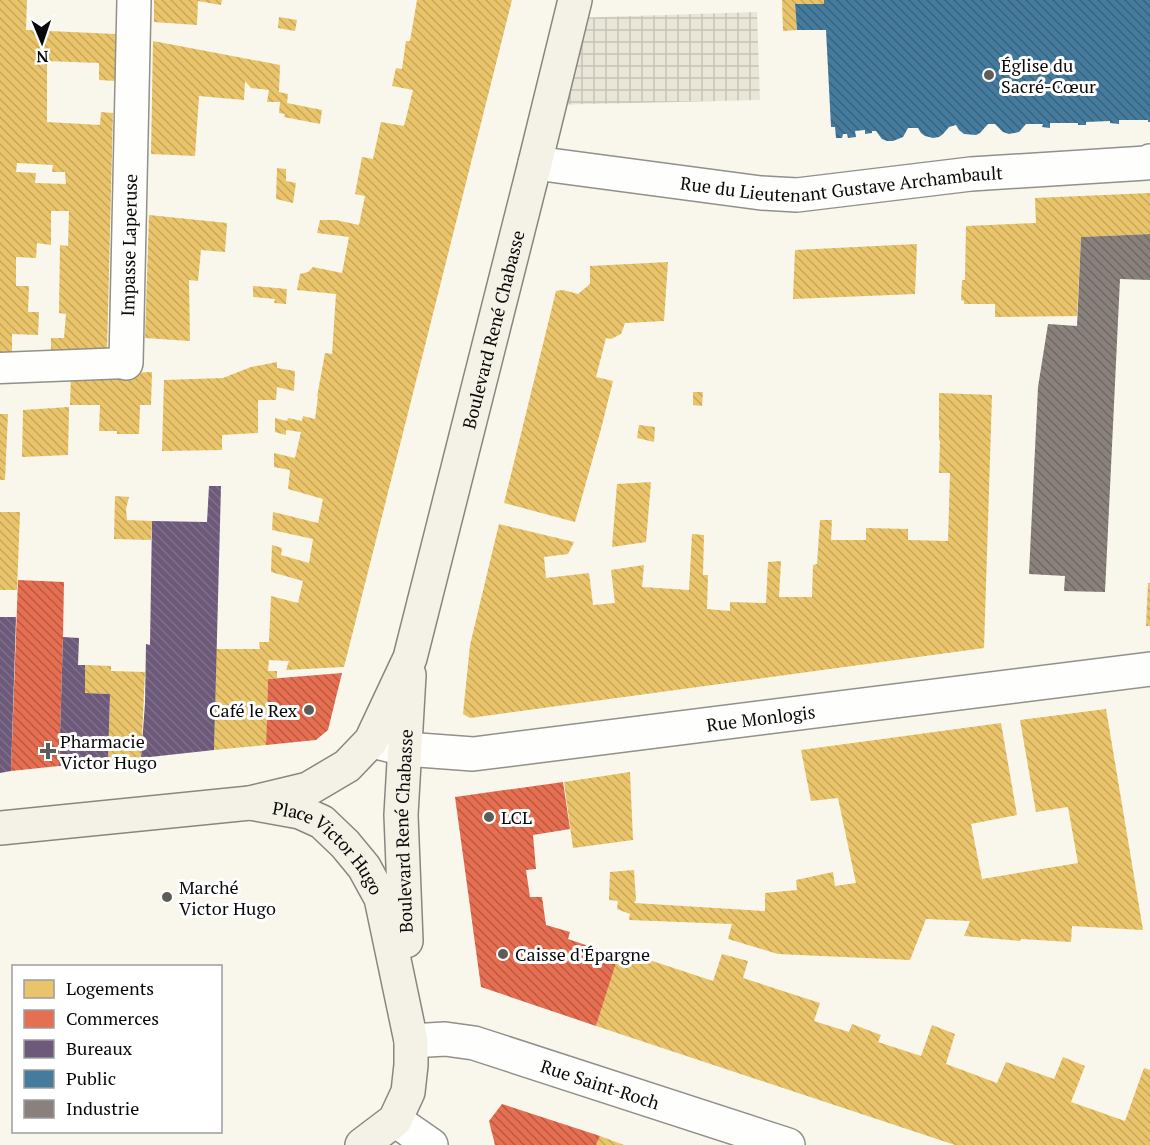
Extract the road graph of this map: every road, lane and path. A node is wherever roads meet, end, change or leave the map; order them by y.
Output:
1 (134, 0) edge
2 (575, 0) edge
3 (1150, 161) edge
4 (535, 163) junction
5 (126, 363) joint
6 (0, 368) edge
7 (410, 658) junction
8 (1150, 669) edge
9 (371, 741) junction
10 (405, 748) junction
11 (250, 803) junction
12 (0, 828) edge
13 (411, 1041) junction
14 (395, 1120) junction
15 (362, 1145) edge
16 (431, 1145) edge
17 (788, 1145) edge

1 - 5 street, Impasse Laperuse
2 - 4 main road, Boulevard René Chabasse
3 - 4 street, Rue du Lieutenant Gustave Archambault
4 - 7 main road, Boulevard René Chabasse
5 - 6 lane, Impasse Laperuse
7 - 9 main road, Boulevard René Chabasse
7 - 10 main road, Boulevard René Chabasse
8 - 10 street, Rue Monlogis
9 - 10 street, Rue Monlogis
9 - 11 main road, Boulevard René Chabasse
10 - 13 main road, Boulevard René Chabasse
11 - 12 main road, Place Victor Hugo
11 - 13 main road, Place Victor Hugo
13 - 14 main road, Place Victor Hugo
13 - 17 street, Rue Saint-Roch
14 - 15 main road, Place Victor Hugo
14 - 16 street

